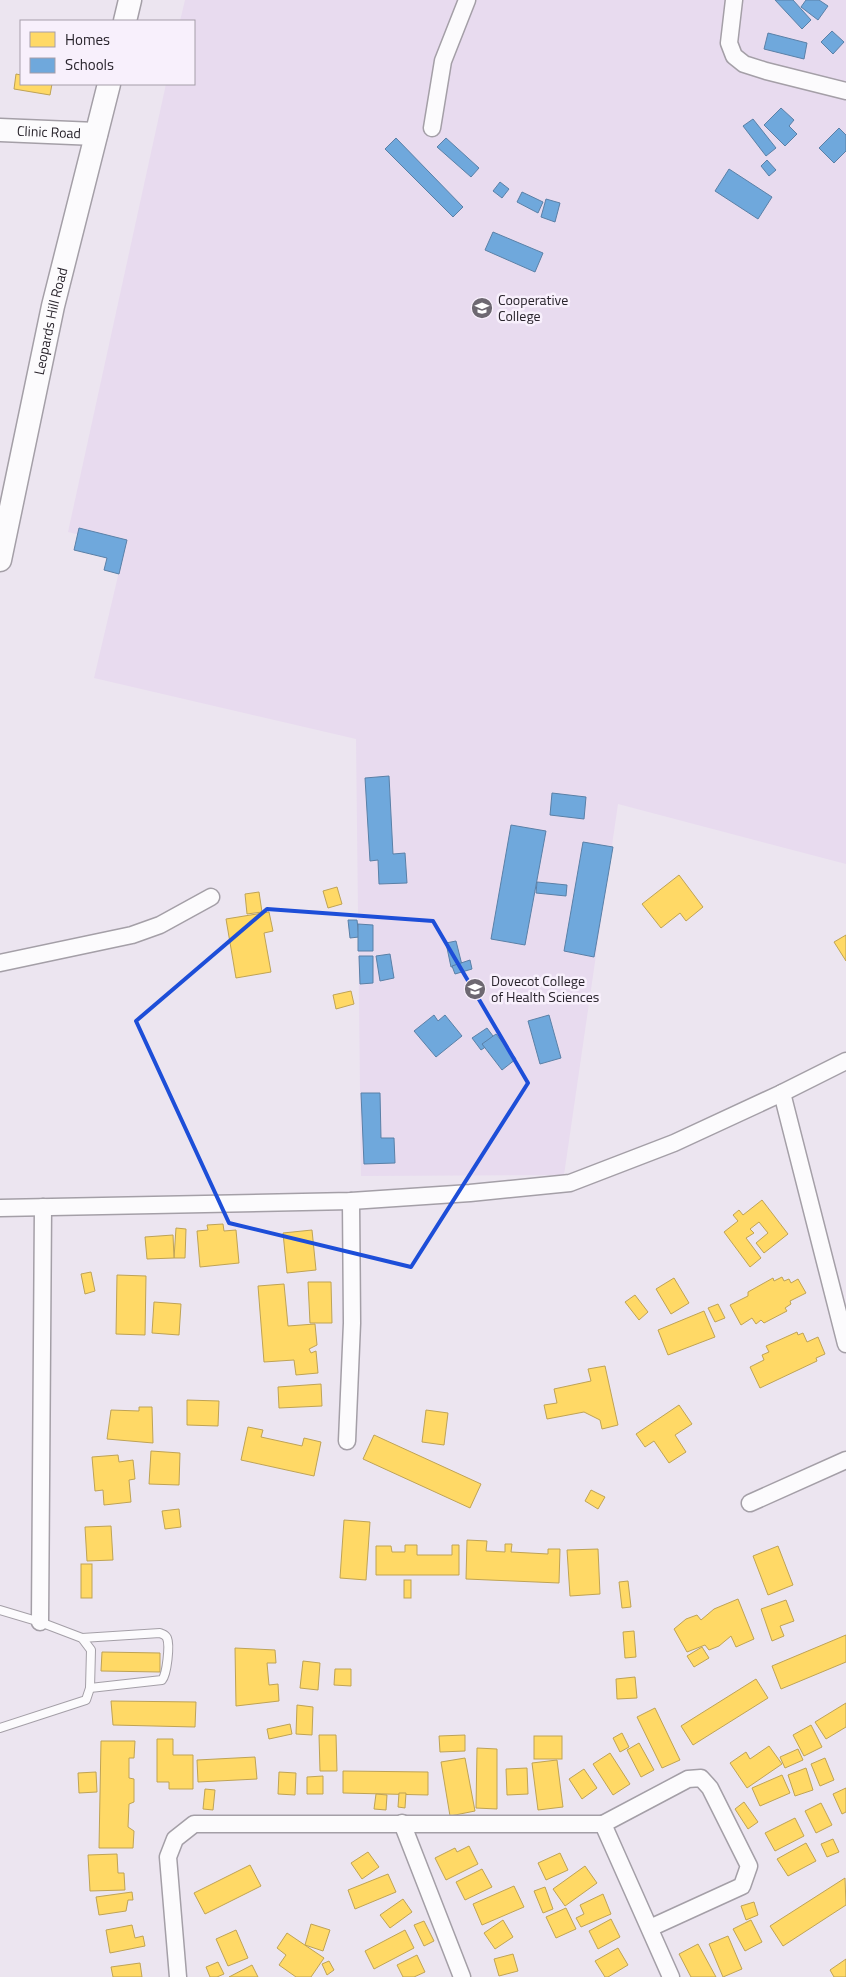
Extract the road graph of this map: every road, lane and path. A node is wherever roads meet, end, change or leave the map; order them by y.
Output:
1 (130, 0) edge
2 (467, 0) edge
3 (734, 0) edge
4 (125, 20) edge
5 (109, 85) edge
6 (846, 91) edge
7 (432, 128) dead end
8 (0, 130) edge
9 (96, 134) junction
10 (0, 560) edge
11 (211, 897) dead end
12 (0, 963) edge
13 (846, 1061) edge
14 (782, 1093) junction
15 (351, 1201) junction
16 (43, 1207) junction
17 (0, 1208) edge
18 (846, 1344) edge
19 (347, 1441) dead end
20 (846, 1460) edge
21 (750, 1503) dead end
22 (0, 1610) edge
23 (40, 1622) junction
24 (82, 1638) junction
25 (90, 1688) junction
26 (0, 1728) edge
27 (402, 1823) junction
28 (604, 1824) junction
29 (650, 1928) junction
30 (178, 1977) edge
31 (462, 1977) edge
32 (671, 1977) edge

1 - 4 main road
2 - 7 street
3 - 6 street
5 - 9 main road, Leopards Hill Road
8 - 9 main road, Clinic Road
9 - 10 main road, Leopards Hill Road
11 - 12 street
13 - 14 street
14 - 15 street
14 - 18 street
15 - 16 street
15 - 19 street
16 - 17 street
16 - 23 street
20 - 21 street
22 - 23 lane
23 - 24 lane
24 - 25 lane
24 - 25 lane
25 - 26 lane
27 - 28 street
27 - 30 street
27 - 31 street
28 - 29 street
28 - 29 street
29 - 32 street

